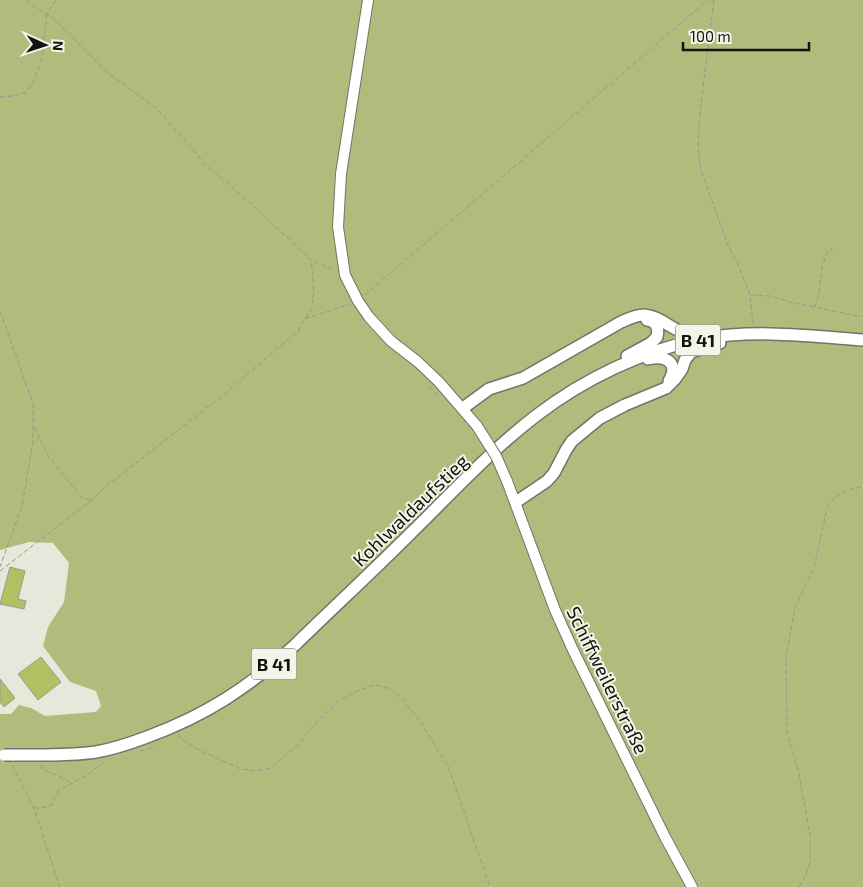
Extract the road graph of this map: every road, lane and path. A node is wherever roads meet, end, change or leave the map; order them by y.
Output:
1 (27, 0) edge
2 (56, 0) edge
3 (368, 0) edge
4 (708, 0) edge
5 (714, 0) edge
6 (47, 14) junction
7 (0, 97) edge
8 (833, 248) dead end
9 (311, 260) junction
10 (345, 275) junction
11 (750, 295) junction
12 (358, 301) junction
13 (815, 307) junction
14 (0, 311) edge
15 (863, 318) edge
16 (305, 319) junction
17 (621, 322) junction
18 (753, 327) junction
19 (809, 336) junction
20 (863, 340) edge
21 (594, 380) junction
22 (425, 382) dead end
23 (437, 395) dead end
24 (643, 398) junction
25 (559, 400) junction
26 (463, 408) junction
27 (34, 426) junction
28 (863, 486) edge
29 (94, 499) junction
30 (516, 502) junction
31 (0, 567) edge
32 (0, 571) edge
33 (172, 736) dead end
34 (158, 742) dead end
35 (137, 751) dead end
36 (6, 756) edge
37 (110, 758) dead end
38 (38, 762) dead end
39 (71, 783) junction
40 (34, 808) junction
41 (60, 887) edge
42 (490, 887) edge
43 (692, 887) edge
44 (799, 887) edge

1 - 6 path
2 - 6 path
3 - 10 street, Schiffweilerstraße
4 - 12 path
5 - 11 path
6 - 7 path
6 - 9 path
8 - 13 path
9 - 10 path
9 - 16 path
10 - 12 street, Schiffweilerstraße
11 - 13 path
11 - 18 path
12 - 16 path
12 - 26 street, Schiffweilerstraße
13 - 15 path
14 - 27 path
16 - 29 path
17 - 18 main road
17 - 25 main road
17 - 26 main road
18 - 20 main road
19 - 20 main road, Kohlwaldaufstieg / B 41
19 - 21 main road, Kohlwaldaufstieg / B 41
19 - 24 main road
21 - 24 main road
21 - 25 main road, Kohlwaldaufstieg / B 41
22 - 23 path
24 - 30 main road
25 - 36 main road, Kohlwaldaufstieg / B 41
26 - 30 street, Schiffweilerstraße, bridge
27 - 29 path
27 - 31 path
28 - 44 path
29 - 32 path
30 - 43 street, Schiffweilerstraße
33 - 42 path
34 - 35 path
36 - 40 path
37 - 39 path
38 - 39 path
39 - 40 path
40 - 41 path

